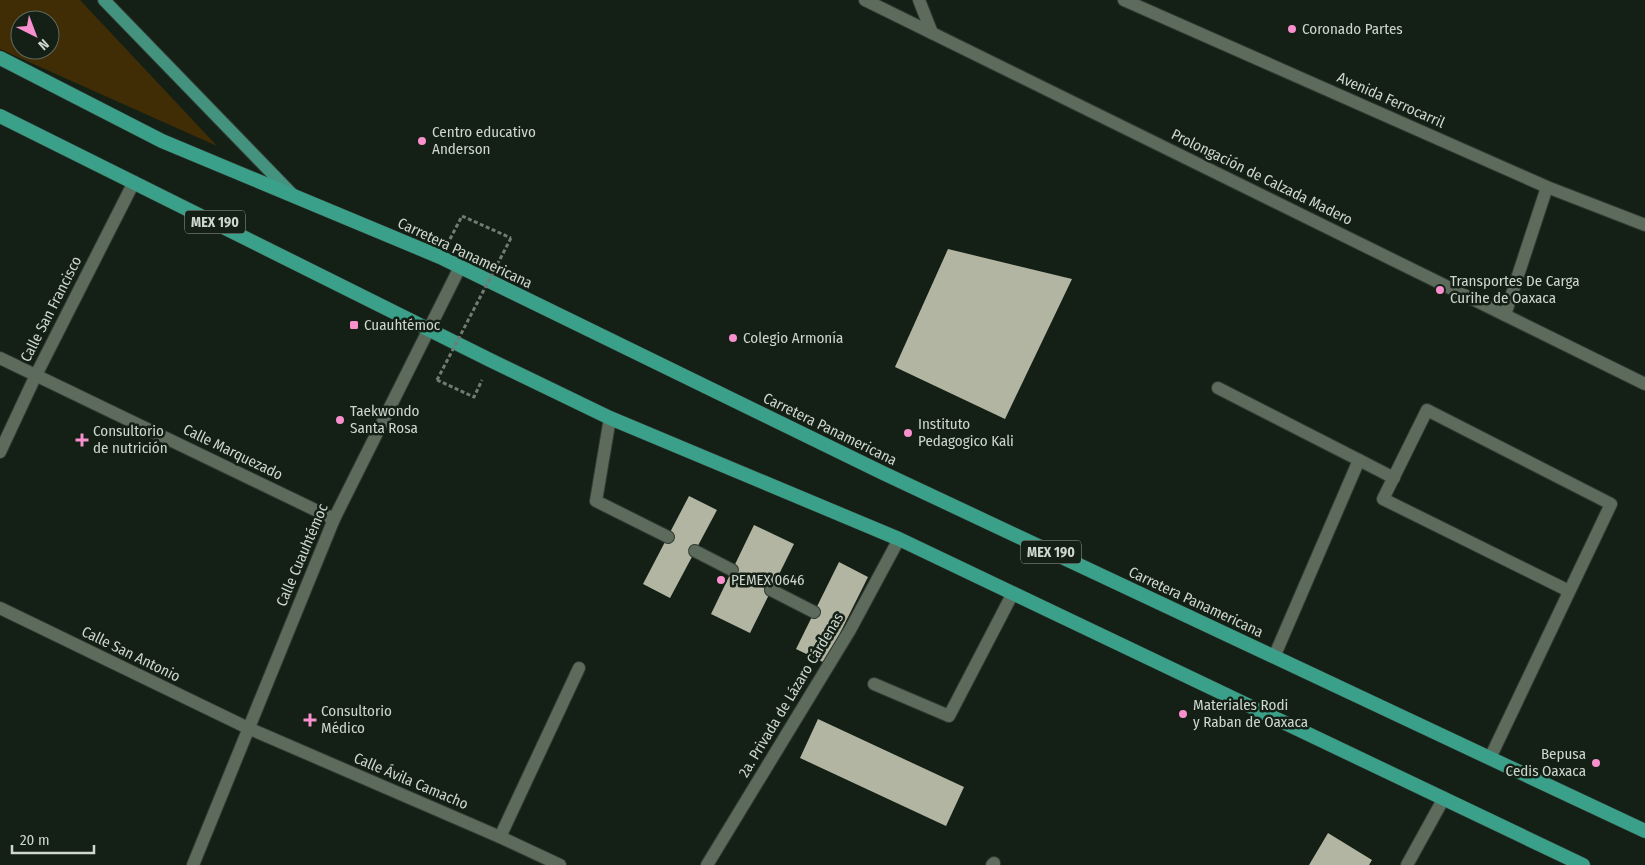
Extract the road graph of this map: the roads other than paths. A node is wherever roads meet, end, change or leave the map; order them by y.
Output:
1 (104, 0) edge
2 (865, 0) edge
3 (919, 0) edge
4 (1124, 0) edge
5 (932, 33) junction
6 (0, 58) edge
7 (0, 116) edge
8 (134, 182) junction
9 (1547, 187) junction
10 (294, 196) junction
11 (1645, 226) edge
12 (460, 267) junction
13 (1505, 315) junction
14 (430, 329) junction
15 (0, 358) edge
16 (36, 375) junction
17 (1645, 384) edge
18 (1218, 388) dead end
19 (610, 418) junction
20 (0, 452) edge
21 (1359, 460) junction
22 (1394, 478) junction
23 (334, 519) junction
24 (668, 537) dead end
25 (899, 539) junction
26 (695, 551) dead end
27 (732, 570) dead end
28 (771, 590) dead end
29 (1569, 591) junction
30 (1013, 593) junction
31 (0, 608) edge
32 (814, 612) dead end
33 (1274, 657) junction
34 (579, 668) dead end
35 (874, 684) dead end
36 (248, 728) junction
37 (1490, 758) junction
38 (1444, 798) junction
39 (1645, 831) edge
40 (500, 837) junction
41 (193, 865) edge
42 (560, 865) edge
43 (707, 865) edge
44 (1407, 865) edge
45 (1583, 865) edge

1 - 10 main road, MEX 190
2 - 5 street, Prolongación de Calzada Madero
3 - 5 street
4 - 9 street, Avenida Ferrocarril
5 - 13 street, Prolongación de Calzada Madero
6 - 10 highway, Carretera Panamericana / MEX 190
7 - 8 highway, MEX 190
8 - 14 highway, MEX 190
8 - 16 street, Calle San Francisco
9 - 11 street, Avenida Ferrocarril
9 - 13 street
10 - 12 highway, Carretera Panamericana / MEX 190
12 - 14 street, Calle Cuauhtémoc
12 - 33 highway, Carretera Panamericana / MEX 190
13 - 17 street, Prolongación de Calzada Madero
14 - 19 highway, MEX 190
14 - 23 street, Calle Cuauhtémoc
15 - 16 street, Calle Marquezado
16 - 20 street, Calle San Francisco
16 - 23 street, Calle Marquezado
18 - 21 street
19 - 24 street
19 - 25 highway, MEX 190
21 - 22 street
21 - 33 street
22 - 29 street
22 - 29 street
23 - 36 street, Calle Cuauhtémoc
25 - 30 highway, MEX 190
25 - 43 street, 2a. Privada de Lázaro Cárdenas
26 - 27 street
28 - 32 street
29 - 37 street
30 - 35 street
30 - 38 highway, MEX 190
31 - 36 street, Calle San Antonio
33 - 37 highway, Carretera Panamericana / MEX 190
34 - 40 street
36 - 40 street, Calle Ávila Camacho
36 - 41 street, Calle Cuauhtémoc
37 - 39 highway, Carretera Panamericana / MEX 190
38 - 44 street
38 - 45 highway, MEX 190
40 - 42 street, Calle Ávila Camacho

